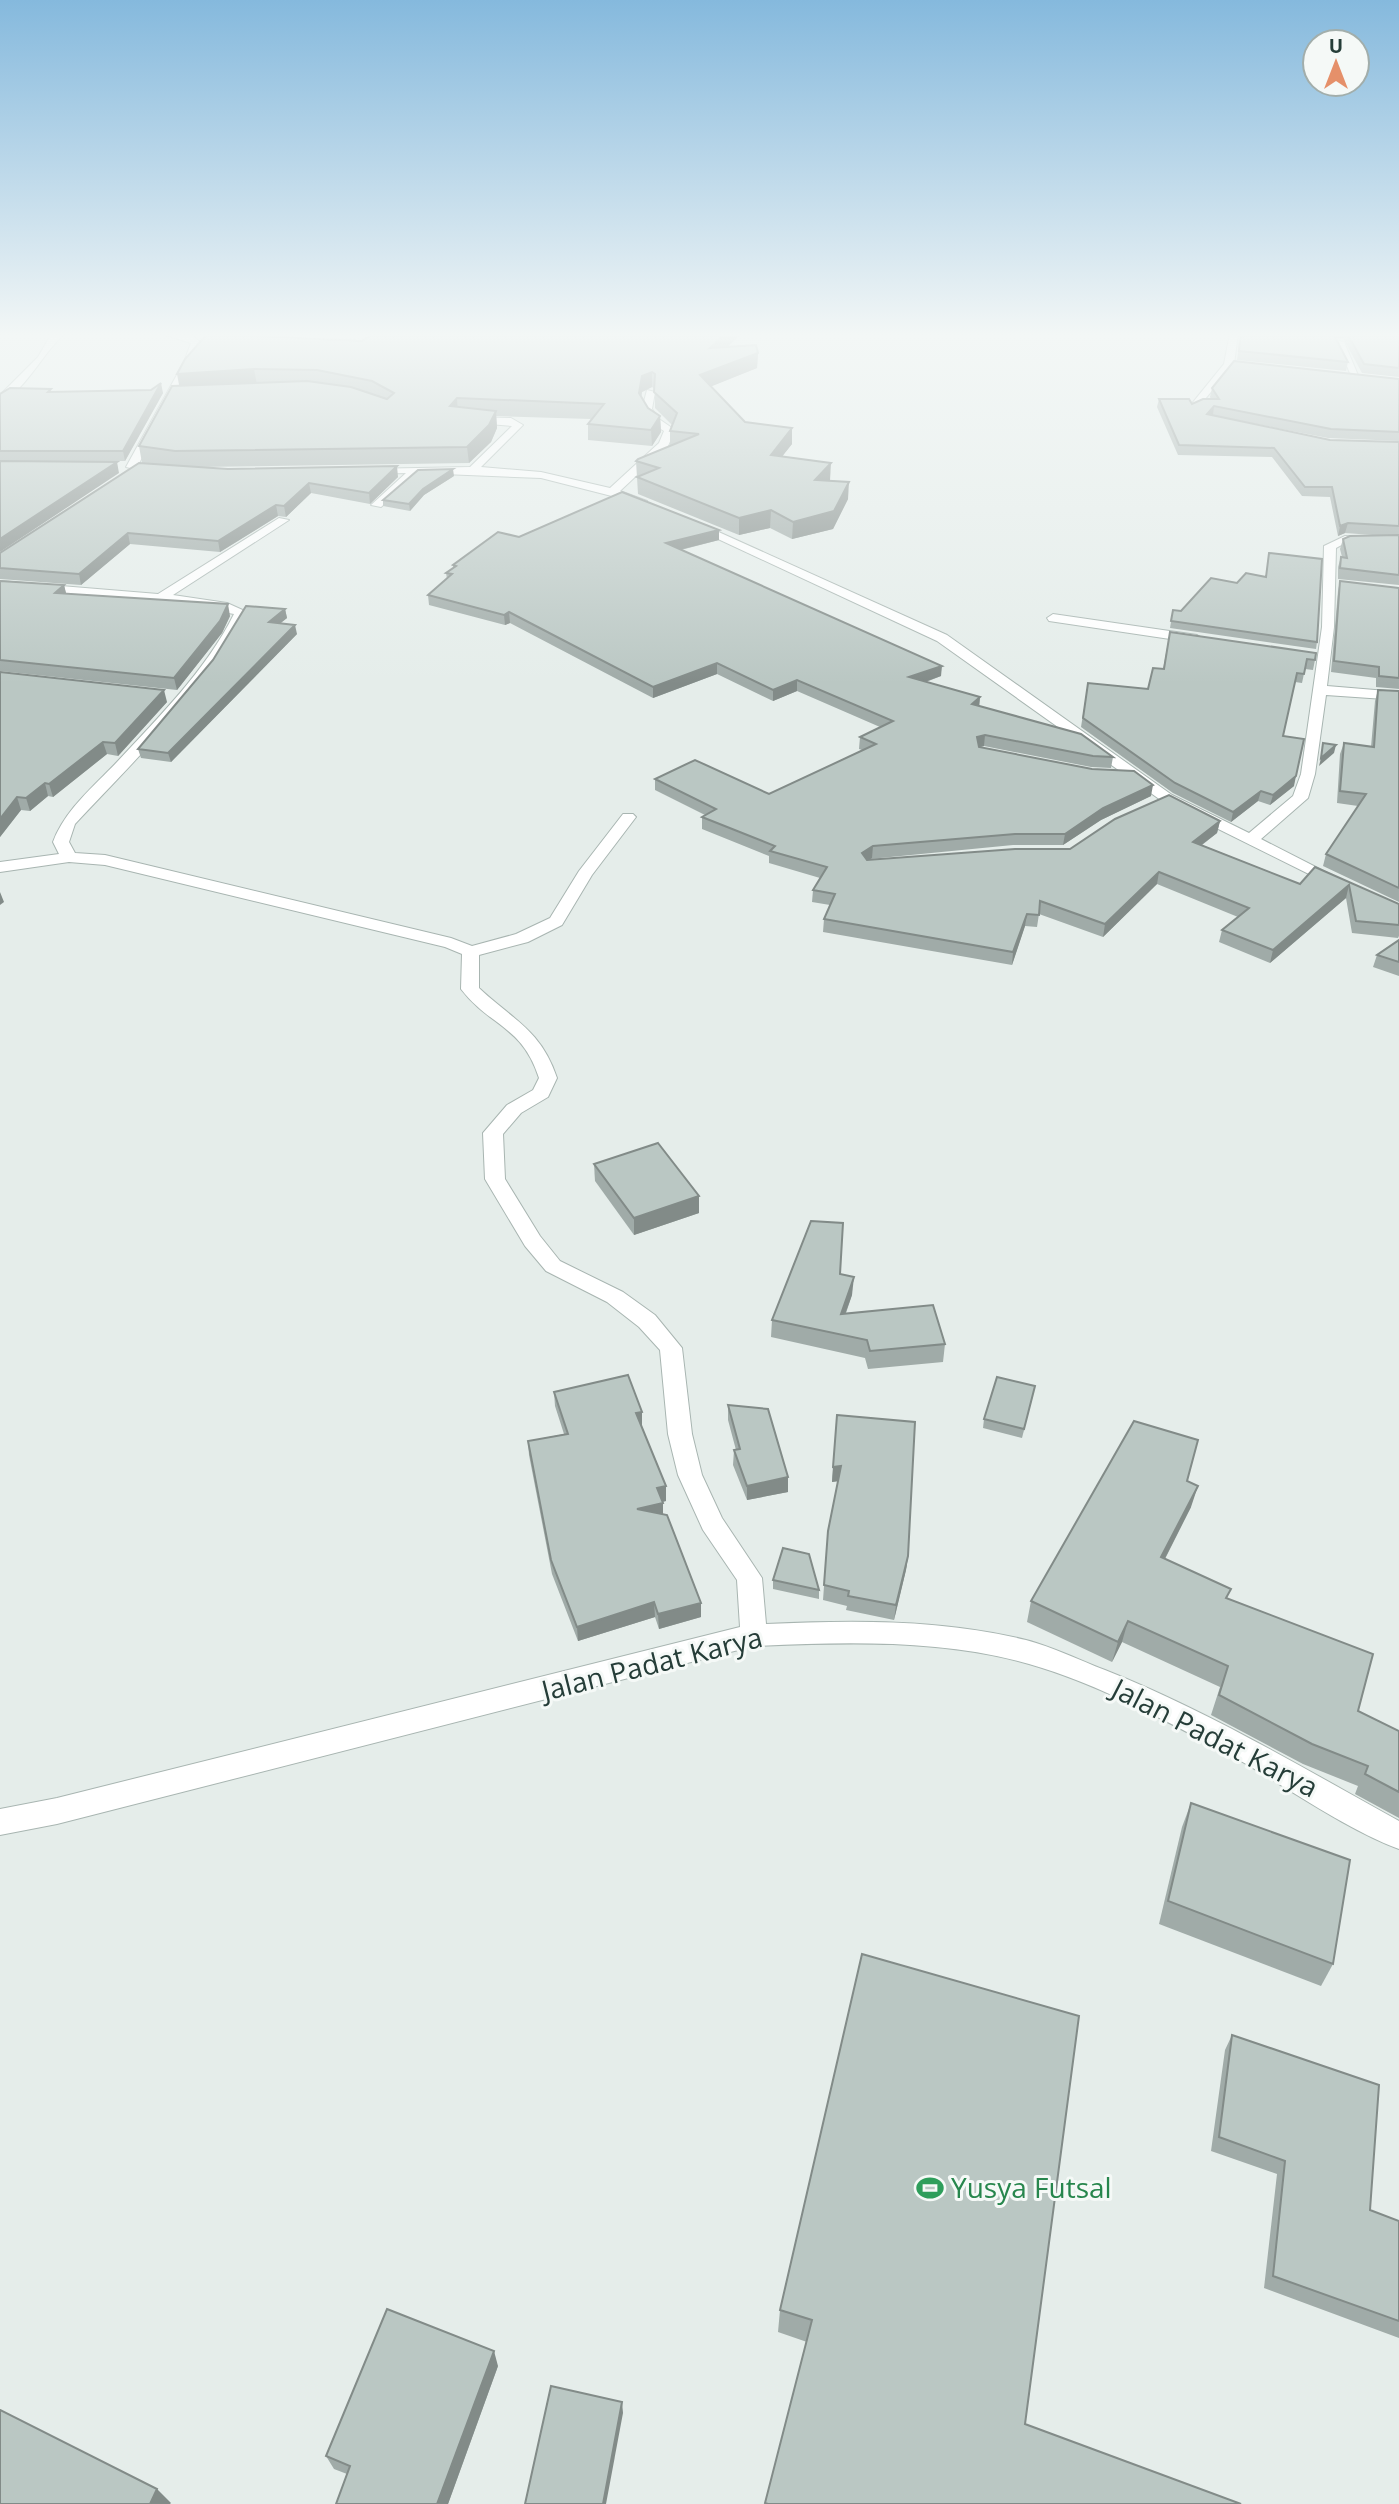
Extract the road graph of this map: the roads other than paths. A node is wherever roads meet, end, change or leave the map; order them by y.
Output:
1 (142, 450) edge
2 (492, 450) edge
3 (658, 450) edge
4 (474, 468) junction
5 (416, 470) junction
6 (350, 471) edge
7 (178, 473) edge
8 (613, 491) junction
9 (377, 505) edge
10 (651, 506) edge
11 (676, 517) edge
12 (283, 520) edge
13 (1382, 539) edge
14 (0, 585) edge
15 (158, 599) junction
16 (1053, 618) dead end
17 (1215, 641) edge
18 (1320, 690) junction
19 (1399, 696) edge
20 (1105, 776) edge
21 (1137, 776) junction
22 (628, 817) dead end
23 (1249, 841) junction
24 (69, 857) junction
25 (0, 867) edge
26 (1344, 886) edge
27 (471, 952) junction
28 (754, 1635) junction
29 (0, 1822) edge
30 (1399, 1836) edge

1 - 7 street
2 - 4 street
3 - 8 street
4 - 5 street
4 - 8 street
5 - 6 street
5 - 9 street
8 - 10 street
11 - 21 street
12 - 15 street
13 - 18 street
14 - 15 street
15 - 24 street
16 - 17 street
18 - 19 street
18 - 23 street
20 - 21 street
21 - 23 street
22 - 27 street
23 - 26 street
24 - 25 street
24 - 27 street
27 - 28 street
28 - 29 street, Jalan Padat Karya
28 - 30 street, Jalan Padat Karya

